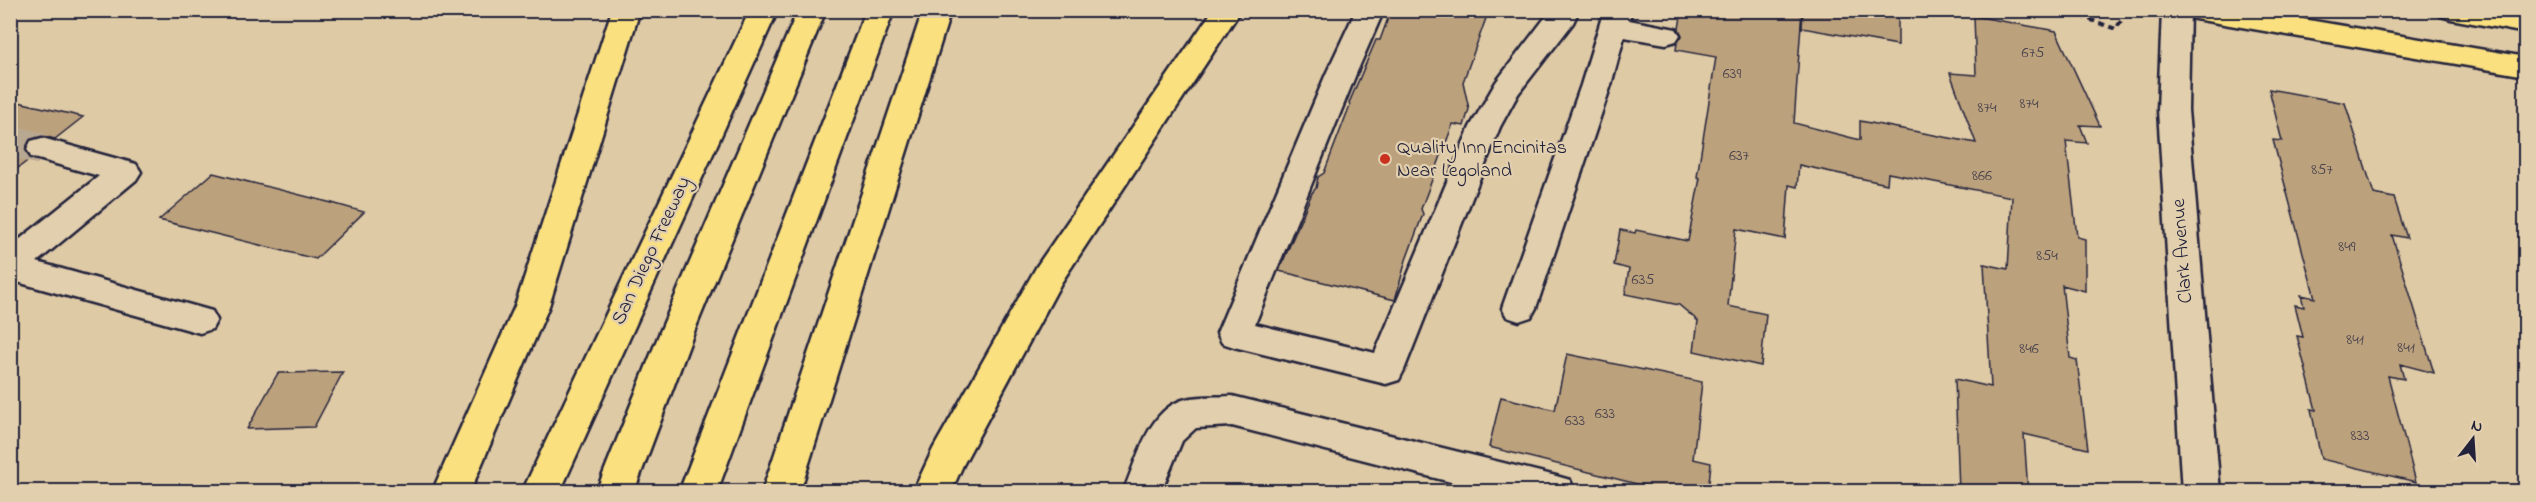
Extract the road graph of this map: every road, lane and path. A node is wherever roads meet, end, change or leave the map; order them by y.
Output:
1 (626, 10) edge
2 (764, 10) edge
3 (812, 10) edge
4 (880, 10) edge
5 (937, 10) edge
6 (1227, 10) edge
7 (1370, 10) edge
8 (1565, 10) edge
9 (2038, 10) edge
10 (2128, 10) edge
11 (2176, 10) edge
12 (2195, 10) edge
13 (2451, 10) edge
14 (1616, 18) edge
15 (2526, 24) edge
16 (1666, 34) dead end
17 (2526, 66) edge
18 (42, 149) tunnel mouth
19 (10, 267) edge
20 (1519, 308) dead end
21 (200, 320) dead end
22 (451, 492) edge
23 (541, 492) edge
24 (615, 492) edge
25 (698, 492) edge
26 (781, 492) edge
27 (932, 492) edge
28 (1142, 492) edge
29 (1556, 492) edge
30 (2201, 492) edge

1 - 22 main road
2 - 23 main road, San Diego Freeway
3 - 24 main road
4 - 25 main road
5 - 26 main road
6 - 27 main road
7 - 8 street
9 - 10 path
11 - 30 street, Clark Avenue
12 - 17 main road
13 - 15 main road
14 - 16 street
14 - 20 street
18 - 19 street
19 - 21 street
28 - 29 street

